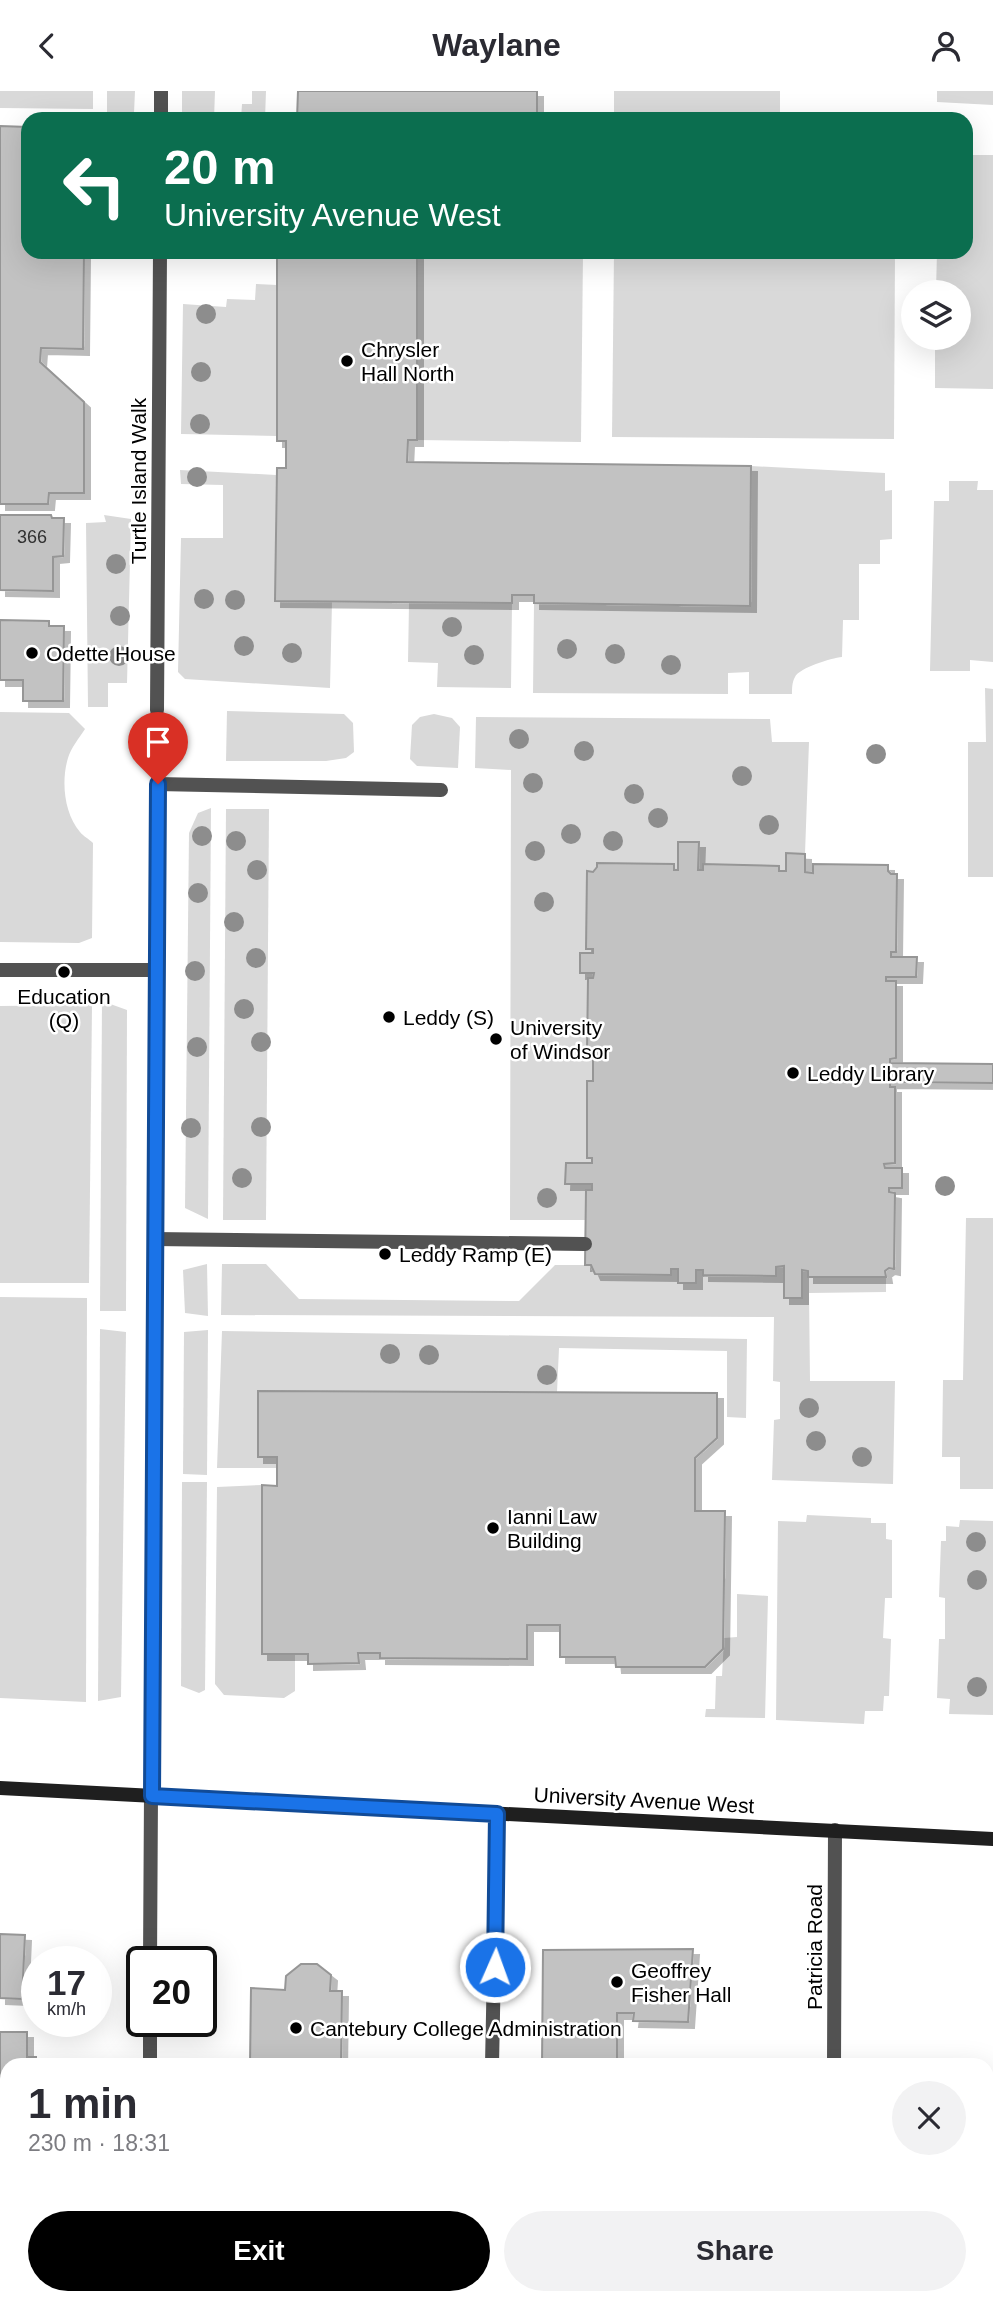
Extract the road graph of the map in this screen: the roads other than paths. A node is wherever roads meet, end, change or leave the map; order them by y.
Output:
1 (162, 91) edge
2 (161, 112) edge
3 (160, 259) edge
4 (158, 710) dead end
5 (441, 790) dead end
6 (0, 970) edge
7 (156, 970) junction
8 (154, 1239) junction
9 (585, 1244) dead end
10 (0, 1788) edge
11 (152, 1796) junction
12 (497, 1814) junction
13 (835, 1830) junction
14 (993, 1839) edge
15 (150, 1946) edge
16 (150, 2037) edge
17 (150, 2058) edge
18 (492, 2058) edge
19 (834, 2058) edge

1 - 2 street
3 - 4 street, Turtle Island Walk
5 - 7 street
6 - 7 street
7 - 8 street
8 - 9 street
8 - 11 street
10 - 11 main road, University Avenue West
11 - 12 main road, University Avenue West
11 - 15 street
12 - 13 main road, University Avenue West
12 - 18 street
13 - 14 main road, University Avenue West
13 - 19 street, Patricia Road
16 - 17 street

